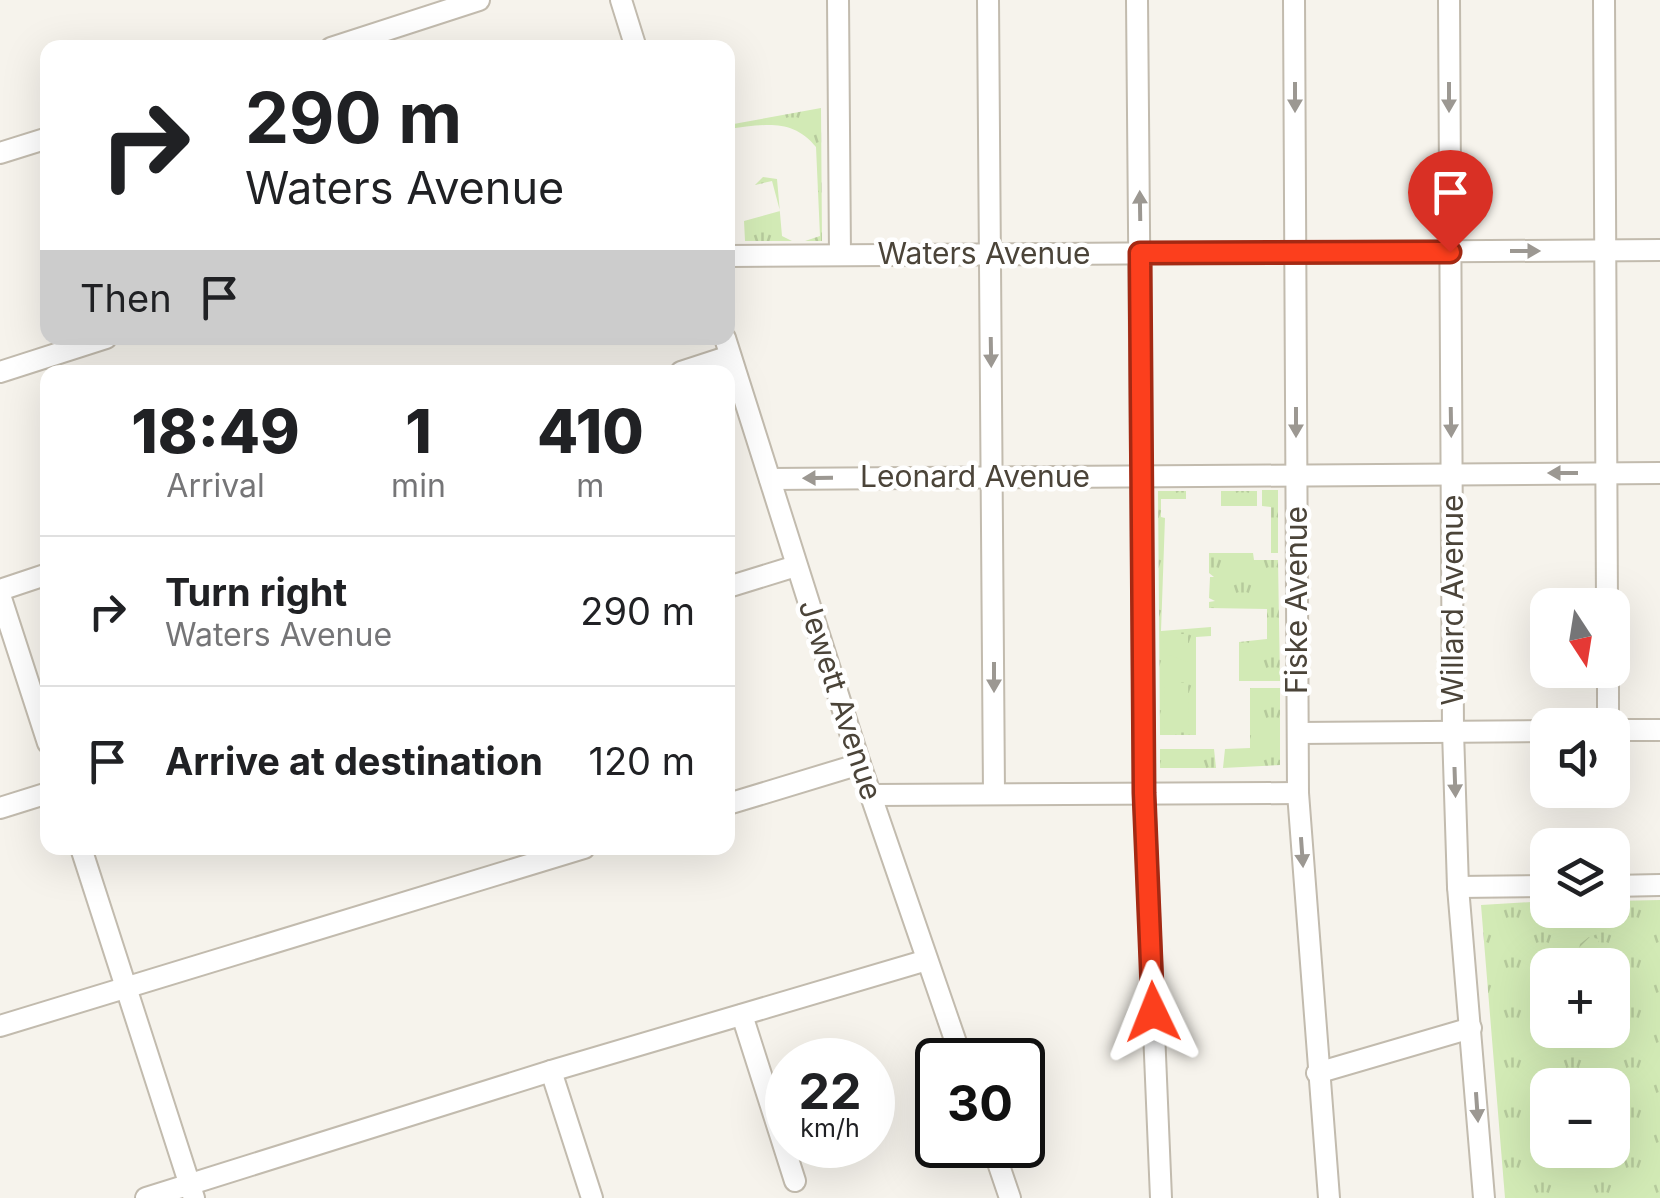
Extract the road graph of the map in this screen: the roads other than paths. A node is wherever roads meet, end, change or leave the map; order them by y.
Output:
1 (479, 0) edge
2 (621, 0) edge
3 (838, 0) edge
4 (988, 0) edge
5 (1137, 0) edge
6 (1294, 0) edge
7 (1449, 0) edge
8 (1604, 0) edge
9 (356, 40) edge
10 (634, 40) edge
11 (40, 140) edge
12 (0, 153) edge
13 (1660, 250) edge
14 (1605, 251) junction
15 (1295, 252) junction
16 (1450, 252) junction
17 (1140, 253) junction
18 (840, 255) junction
19 (990, 255) junction
20 (735, 256) edge
21 (84, 345) edge
22 (728, 347) edge
23 (693, 365) edge
24 (735, 369) edge
25 (0, 372) edge
26 (1606, 473) junction
27 (1660, 473) edge
28 (1297, 474) junction
29 (1452, 474) junction
30 (992, 476) junction
31 (1142, 476) junction
32 (770, 479) junction
33 (796, 566) junction
34 (40, 577) edge
35 (735, 584) edge
36 (1607, 588) edge
37 (0, 592) edge
38 (40, 718) edge
39 (1630, 729) edge
40 (1660, 730) edge
41 (1453, 731) junction
42 (1530, 731) edge
43 (1298, 733) junction
44 (860, 764) junction
45 (1144, 793) junction
46 (1298, 793) junction
47 (994, 794) junction
48 (872, 795) junction
49 (40, 796) edge
50 (735, 802) edge
51 (0, 808) edge
52 (83, 855) edge
53 (561, 855) edge
54 (1660, 885) edge
55 (1458, 886) junction
56 (1530, 886) edge
57 (1630, 886) edge
58 (928, 960) junction
59 (126, 986) junction
60 (742, 1015) junction
61 (0, 1026) edge
62 (1471, 1028) junction
63 (955, 1038) edge
64 (551, 1071) junction
65 (1317, 1073) junction
66 (1000, 1168) edge
67 (795, 1181) dead end
68 (192, 1191) edge
69 (146, 1198) edge
70 (592, 1198) edge
71 (1010, 1198) edge
72 (1161, 1198) edge
73 (1329, 1198) edge
74 (1484, 1198) edge

1 - 9 street
2 - 10 street
3 - 18 street
4 - 19 street
17 -> 5 street
6 -> 15 street, Fiske Avenue
7 -> 16 street, Willard Avenue
8 - 14 street
11 - 12 street
13 - 14 street, Waters Avenue
16 -> 14 street, Waters Avenue
14 - 26 street
15 - 16 street, Waters Avenue
15 - 17 street, Waters Avenue
15 -> 28 street, Fiske Avenue
16 -> 29 street, Willard Avenue
17 - 19 street, Waters Avenue
17 - 31 street
18 - 19 street, Waters Avenue
18 - 20 street, Waters Avenue
19 -> 30 street
21 - 25 street
22 - 23 street
24 - 32 street, Jewett Avenue
26 - 27 street, Leonard Avenue
26 -> 29 street, Leonard Avenue
26 - 36 street
28 - 29 street, Leonard Avenue
28 - 31 street, Leonard Avenue
28 - 43 street, Fiske Avenue
29 - 41 street, Willard Avenue
30 - 31 street, Leonard Avenue
30 -> 32 street, Leonard Avenue
30 -> 47 street
31 - 45 street
32 - 33 street, Jewett Avenue
33 - 35 street
33 - 44 street, Jewett Avenue
34 - 37 street
37 - 38 street
39 - 40 street
41 - 42 street
41 - 43 street
41 -> 55 street, Willard Avenue
43 - 46 street, Fiske Avenue
44 - 48 street, Jewett Avenue
44 - 50 street
45 - 46 street
45 - 47 street
45 - 72 street
46 -> 65 street, Fiske Avenue
47 - 48 street
48 - 58 street, Jewett Avenue
49 - 51 street
52 - 59 street
53 - 59 street
54 - 57 street
55 - 56 street
55 - 62 street, Willard Avenue
58 - 60 street
58 - 63 street, Jewett Avenue
59 - 61 street
59 - 68 street
60 - 64 street
60 - 67 street
62 - 65 street
62 -> 74 street, Willard Avenue
64 - 68 street
64 - 70 street
65 - 73 street, Fiske Avenue
66 - 71 street
68 - 69 street

